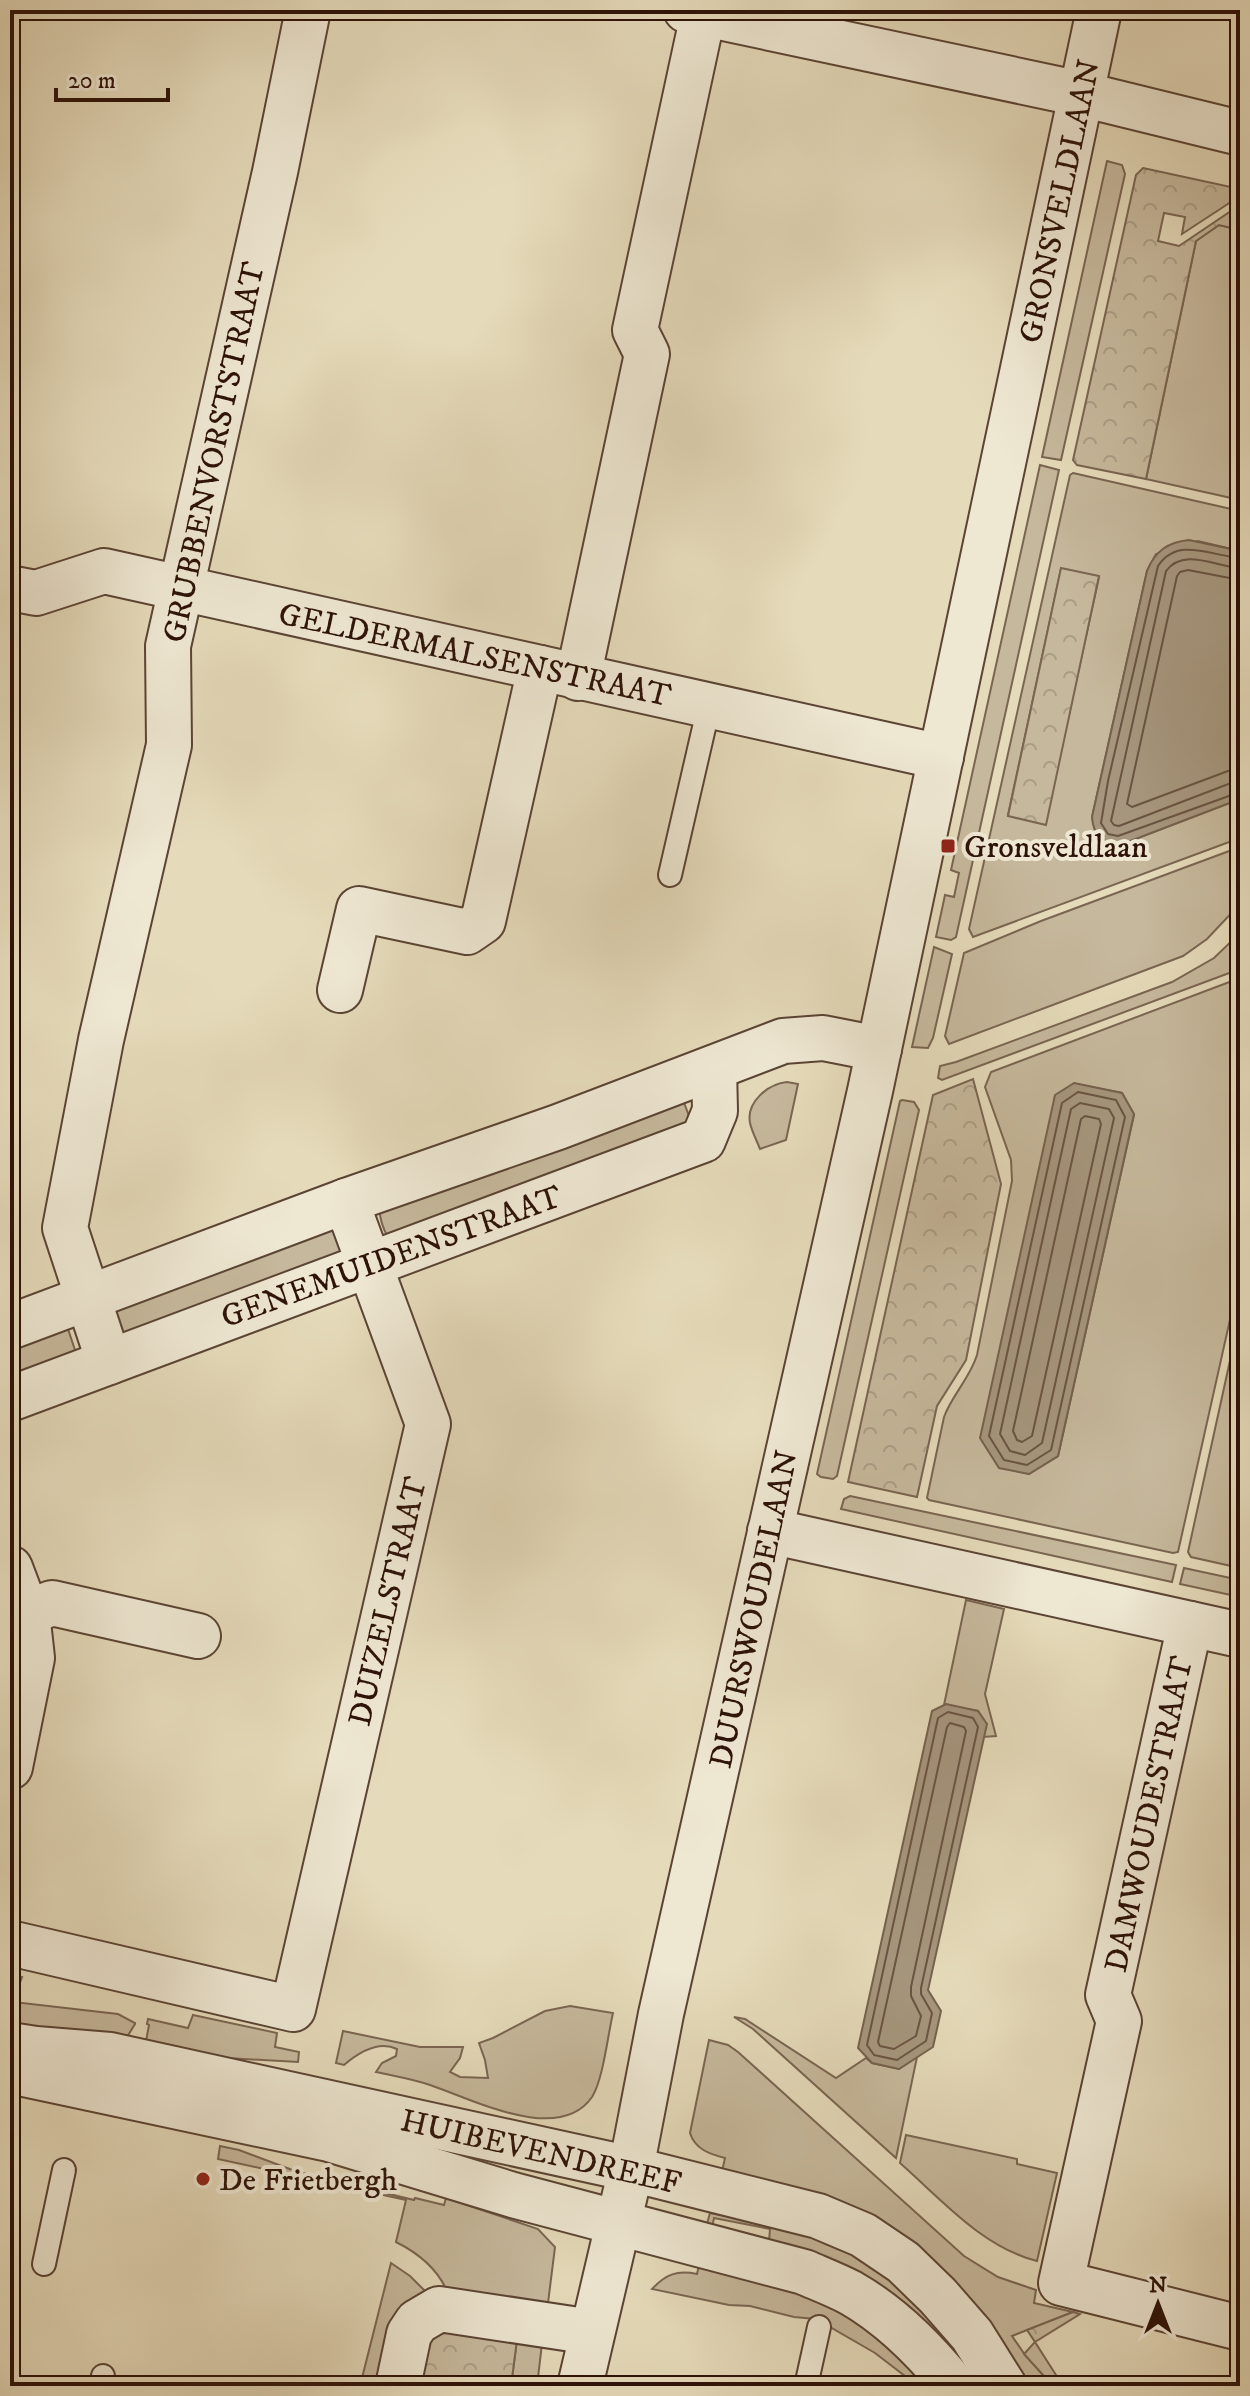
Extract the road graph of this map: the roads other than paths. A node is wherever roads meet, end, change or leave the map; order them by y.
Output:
1 (308, 10) edge
2 (1099, 10) edge
3 (698, 11) edge
4 (1081, 94) junction
5 (1240, 133) edge
6 (10, 588) edge
7 (181, 590) junction
8 (559, 673) junction
9 (709, 706) junction
10 (941, 757) junction
11 (670, 875) dead end
12 (340, 990) dead end
13 (879, 1049) junction
14 (714, 1068) junction
15 (346, 1201) junction
16 (368, 1264) junction
17 (86, 1298) junction
18 (10, 1327) edge
19 (109, 1362) junction
20 (10, 1399) edge
21 (770, 1531) junction
22 (10, 1568) edge
23 (27, 1613) junction
24 (1190, 1624) junction
25 (1240, 1635) edge
26 (198, 1636) dead end
27 (10, 1767) edge
28 (10, 1943) edge
29 (10, 2045) edge
30 (10, 2071) edge
31 (631, 2169) junction
32 (64, 2170) dead end
33 (618, 2223) junction
34 (44, 2264) dead end
35 (819, 2327) dead end
36 (1240, 2328) edge
37 (592, 2332) junction
38 (398, 2386) edge
39 (580, 2386) edge
40 (806, 2386) edge
41 (954, 2386) edge
42 (1004, 2386) edge

1 - 7 street, GRUBBENVORSTSTRAAT
2 - 4 street, GRONSVELDLAAN
3 - 4 street
3 - 8 street
4 - 5 street
4 - 10 street, GRONSVELDLAAN
6 - 7 street, GELDERMALSENSTRAAT
7 - 8 street, GELDERMALSENSTRAAT
7 - 17 street, GRUBBENVORSTSTRAAT
8 - 9 street, GELDERMALSENSTRAAT
8 - 12 street
9 - 10 street, GELDERMALSENSTRAAT
9 - 11 lane
10 - 13 street, GRONSVELDLAAN
13 - 14 street, GENEMUIDENSTRAAT
13 - 21 street, DUURSWOUDELAAN
14 - 15 street, GENEMUIDENSTRAAT
14 - 16 street, GENEMUIDENSTRAAT
15 - 16 street, DUIZELSTRAAT
15 - 17 street, GENEMUIDENSTRAAT
16 - 19 street, GENEMUIDENSTRAAT
16 - 28 street, DUIZELSTRAAT
17 - 18 street, GENEMUIDENSTRAAT
17 - 19 street, GRUBBENVORSTSTRAAT
19 - 20 street, GENEMUIDENSTRAAT
21 - 24 street
21 - 31 street, DUURSWOUDELAAN
22 - 23 street
23 - 26 street
23 - 27 street
24 - 25 street
24 - 36 street, DAMWOUDESTRAAT
29 - 31 street, HUIBEVENDREEF
30 - 33 street, HUIBEVENDREEF
31 - 33 street, DUURSWOUDELAAN
31 - 42 street, HUIBEVENDREEF
32 - 34 lane
33 - 37 street, DUURSWOUDELAAN
33 - 41 street, HUIBEVENDREEF
35 - 40 lane
37 - 38 street
37 - 39 street, DUURSWOUDELAAN

